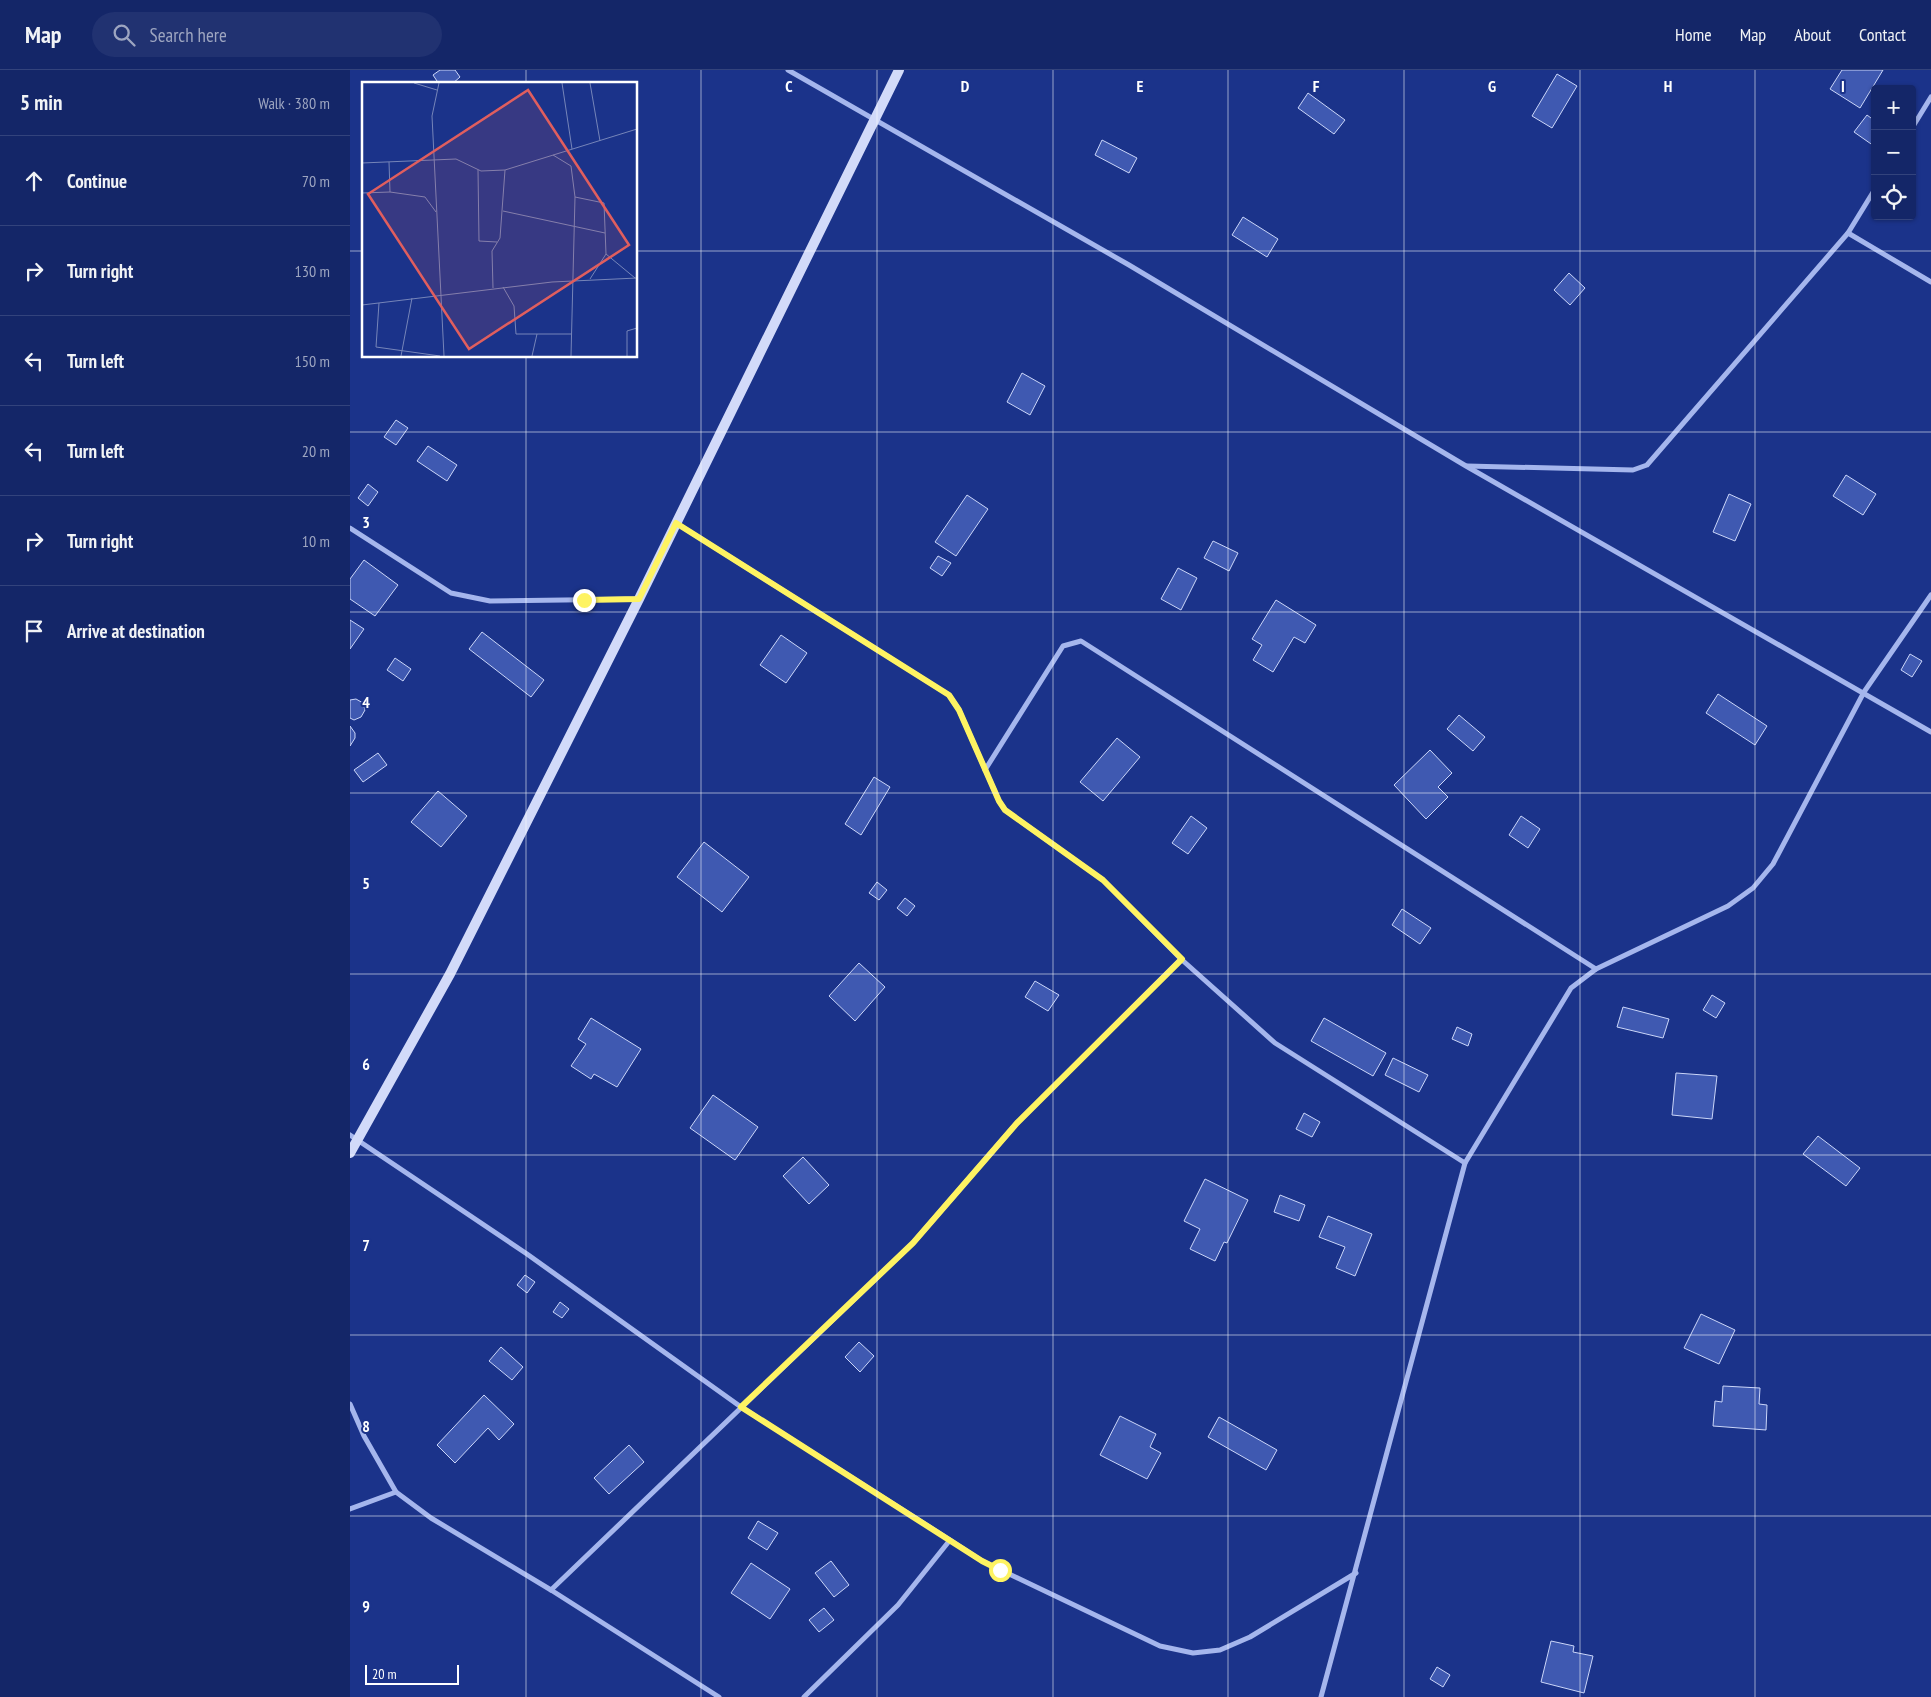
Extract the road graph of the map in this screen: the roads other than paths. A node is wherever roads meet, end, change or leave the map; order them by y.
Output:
1 (788, 70) edge
2 (898, 70) edge
3 (1931, 97) edge
4 (875, 120) junction
5 (1916, 121) edge
6 (1871, 196) edge
7 (1848, 233) junction
8 (1931, 282) edge
9 (1466, 466) junction
10 (676, 523) junction
11 (350, 528) edge
12 (1931, 595) edge
13 (639, 599) junction
14 (1864, 692) junction
15 (1931, 732) edge
16 (985, 770) junction
17 (1182, 959) junction
18 (1596, 969) junction
19 (354, 1137) edge
20 (350, 1154) edge
21 (1465, 1163) junction
22 (350, 1404) edge
23 (741, 1407) junction
24 (396, 1492) junction
25 (350, 1509) edge
26 (950, 1540) junction
27 (1356, 1573) junction
28 (551, 1590) junction
29 (719, 1697) edge
30 (804, 1697) edge
31 (1321, 1697) edge

1 - 4 street
2 - 4 street
3 - 5 street
4 - 9 street
4 - 10 street
6 - 7 street
7 - 8 street
7 - 9 street
9 - 14 street
10 - 13 street
10 - 16 street
11 - 13 street
12 - 14 street
13 - 19 street
14 - 15 street
14 - 18 street
16 - 17 street
16 - 18 street
17 - 21 street
17 - 23 street
18 - 21 street
19 - 20 street
19 - 23 street
21 - 27 street
22 - 24 street
23 - 26 street
23 - 28 street
24 - 25 street
24 - 28 street
26 - 27 street
26 - 30 street
27 - 31 street
28 - 29 street

